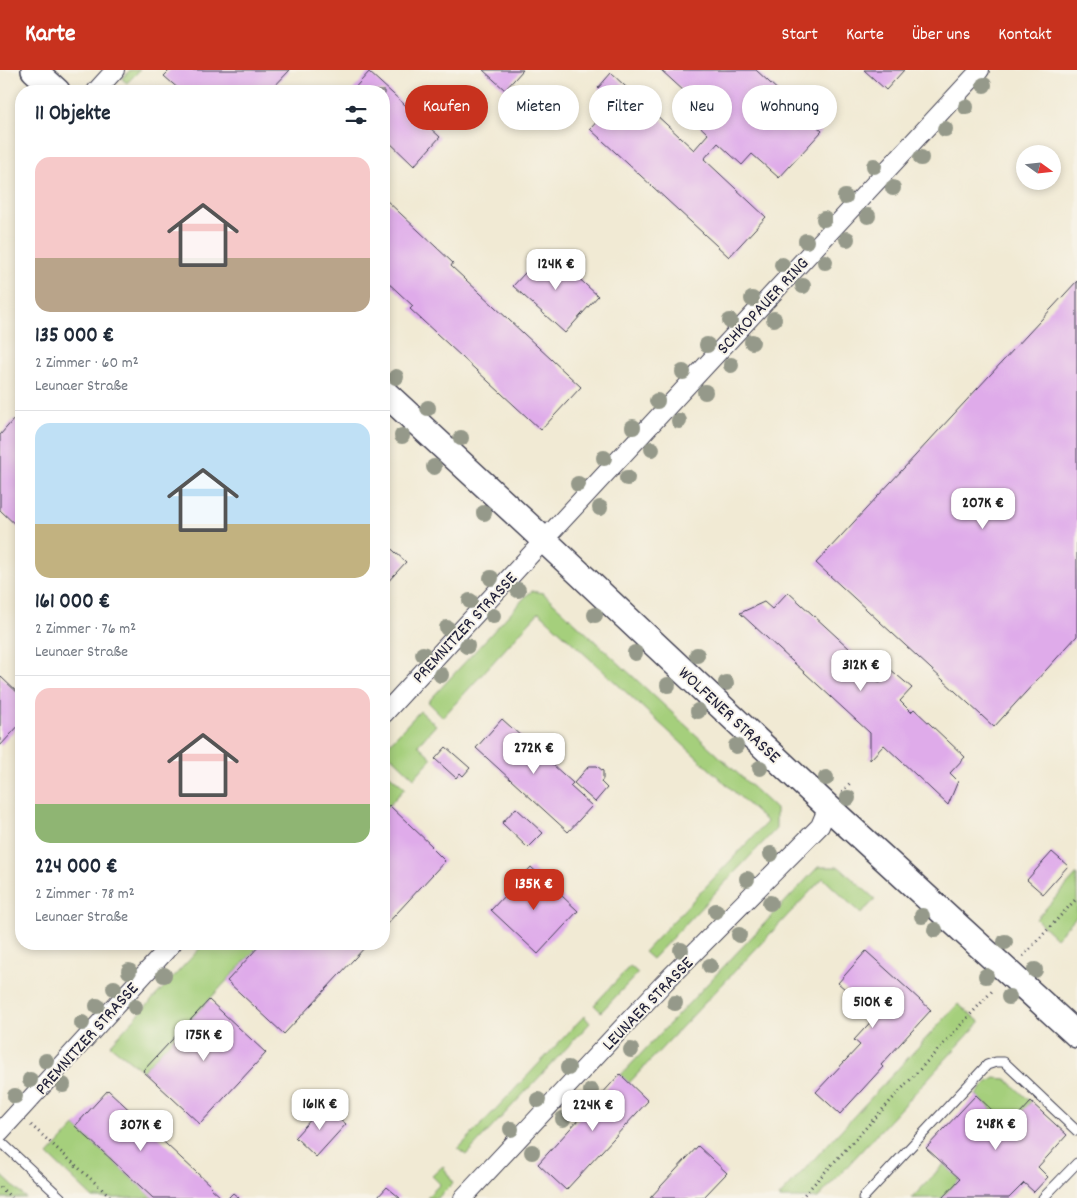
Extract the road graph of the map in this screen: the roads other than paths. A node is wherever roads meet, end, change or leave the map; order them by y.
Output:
1 (34, 70) edge
2 (115, 70) edge
3 (980, 70) edge
4 (50, 85) edge
5 (101, 85) edge
6 (390, 398) edge
7 (544, 540) junction
8 (390, 707) edge
9 (828, 807) junction
10 (167, 950) edge
11 (1077, 1035) edge
12 (1077, 1131) edge
13 (0, 1132) edge
14 (0, 1141) edge
15 (1077, 1163) edge
16 (61, 1198) edge
17 (463, 1198) edge
18 (862, 1198) edge
19 (1043, 1198) edge

1 - 4 street
2 - 5 street
3 - 7 street, SCHKOPAUER RING
6 - 7 street, WOLFENER STRASSE
7 - 8 street, PREMNITZER STRASSE
7 - 9 street, WOLFENER STRASSE
9 - 11 street, WOLFENER STRASSE
9 - 17 street, LEUNAER STRASSE
10 - 13 street, PREMNITZER STRASSE
12 - 18 lane
14 - 16 lane
15 - 19 lane

